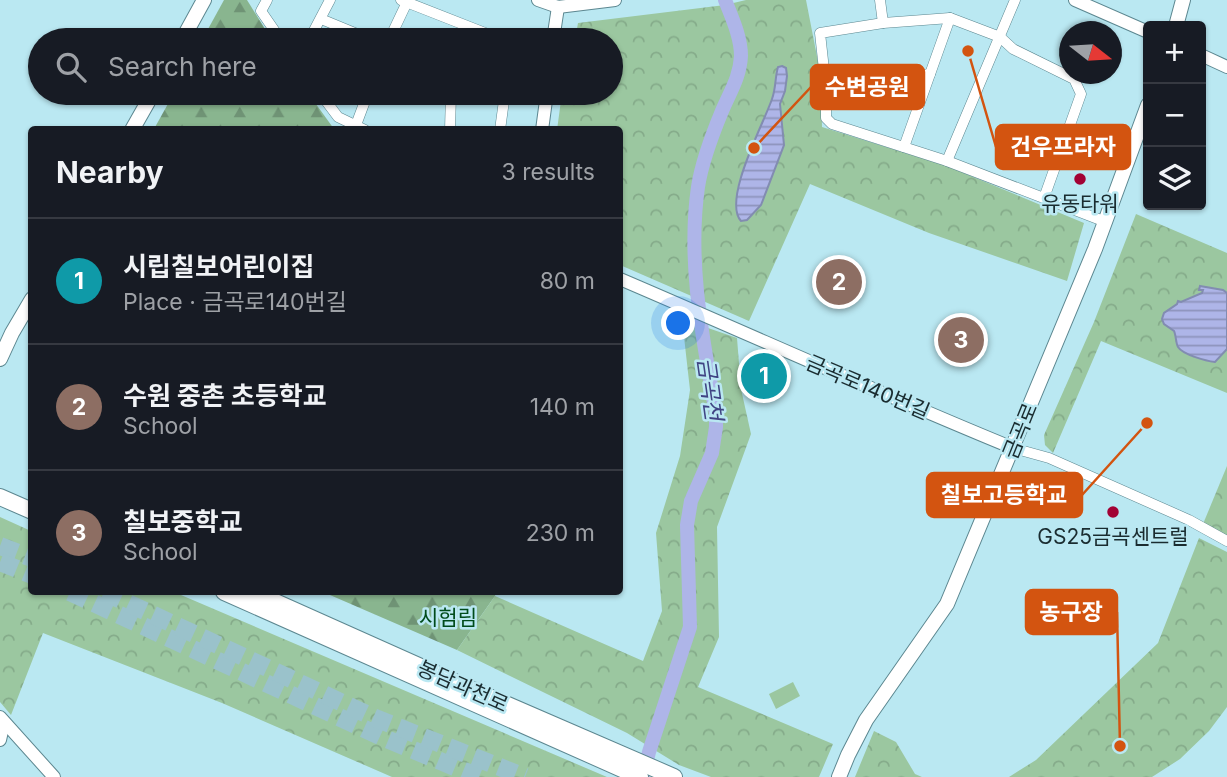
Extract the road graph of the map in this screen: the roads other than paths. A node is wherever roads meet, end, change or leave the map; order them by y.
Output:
1 (204, 0) edge
2 (267, 0) edge
3 (330, 0) edge
4 (538, 0) edge
5 (615, 0) edge
6 (880, 0) edge
7 (1015, 0) edge
8 (1075, 0) edge
9 (1183, 0) edge
10 (405, 1) edge
11 (558, 7) junction
12 (950, 18) junction
13 (321, 19) junction
14 (1177, 21) edge
15 (883, 23) junction
16 (189, 28) edge
17 (273, 28) edge
18 (316, 28) edge
19 (343, 28) edge
20 (394, 28) edge
21 (473, 28) edge
22 (555, 28) edge
23 (1143, 30) edge
24 (1000, 37) junction
25 (1206, 57) edge
26 (1227, 66) edge
27 (930, 74) junction
28 (826, 89) junction
29 (146, 105) edge
30 (329, 105) edge
31 (365, 105) edge
32 (451, 105) edge
33 (503, 105) edge
34 (545, 105) edge
35 (1143, 119) edge
36 (134, 126) edge
37 (358, 126) edge
38 (360, 126) edge
39 (450, 126) edge
40 (501, 126) edge
41 (543, 126) edge
42 (904, 147) junction
43 (947, 161) junction
44 (1044, 198) junction
45 (1106, 222) junction
46 (623, 280) edge
47 (28, 306) edge
48 (0, 359) edge
49 (1013, 448) junction
50 (0, 486) edge
51 (28, 497) edge
52 (0, 498) edge
53 (28, 509) edge
54 (1227, 541) edge
55 (231, 595) edge
56 (260, 595) edge
57 (2, 720) edge
58 (0, 740) edge
59 (599, 751) junction
60 (54, 777) edge
61 (640, 777) edge
62 (674, 777) edge
63 (839, 777) edge

1 - 16 main road
2 - 17 street
3 - 13 street
4 - 11 street
5 - 11 street
6 - 15 street
7 - 24 street
8 - 23 street
9 - 14 main road
10 - 20 street
10 - 21 street
11 - 22 street
12 - 15 street
12 - 24 street
12 - 27 street
13 - 18 street
13 - 19 street
15 - 28 street
24 - 43 street
24 - 44 street
25 - 26 street
27 - 28 street
27 - 42 street
28 - 42 street
29 - 36 main road
30 - 37 street
31 - 38 street
32 - 39 street
33 - 40 street
34 - 41 street
35 - 45 main road, 금곡로
42 - 43 street
43 - 44 street
44 - 45 street
45 - 49 main road, 금곡로
46 - 49 street, 금곡로140번길
47 - 48 main road
49 - 54 street
49 - 63 main road, 금곡로
50 - 51 highway
52 - 53 highway
55 - 59 highway, 봉담과천로
56 - 59 highway, 봉담과천로
57 - 58 street
57 - 60 street
59 - 61 highway, 봉담과천로
59 - 62 highway, 봉담과천로

